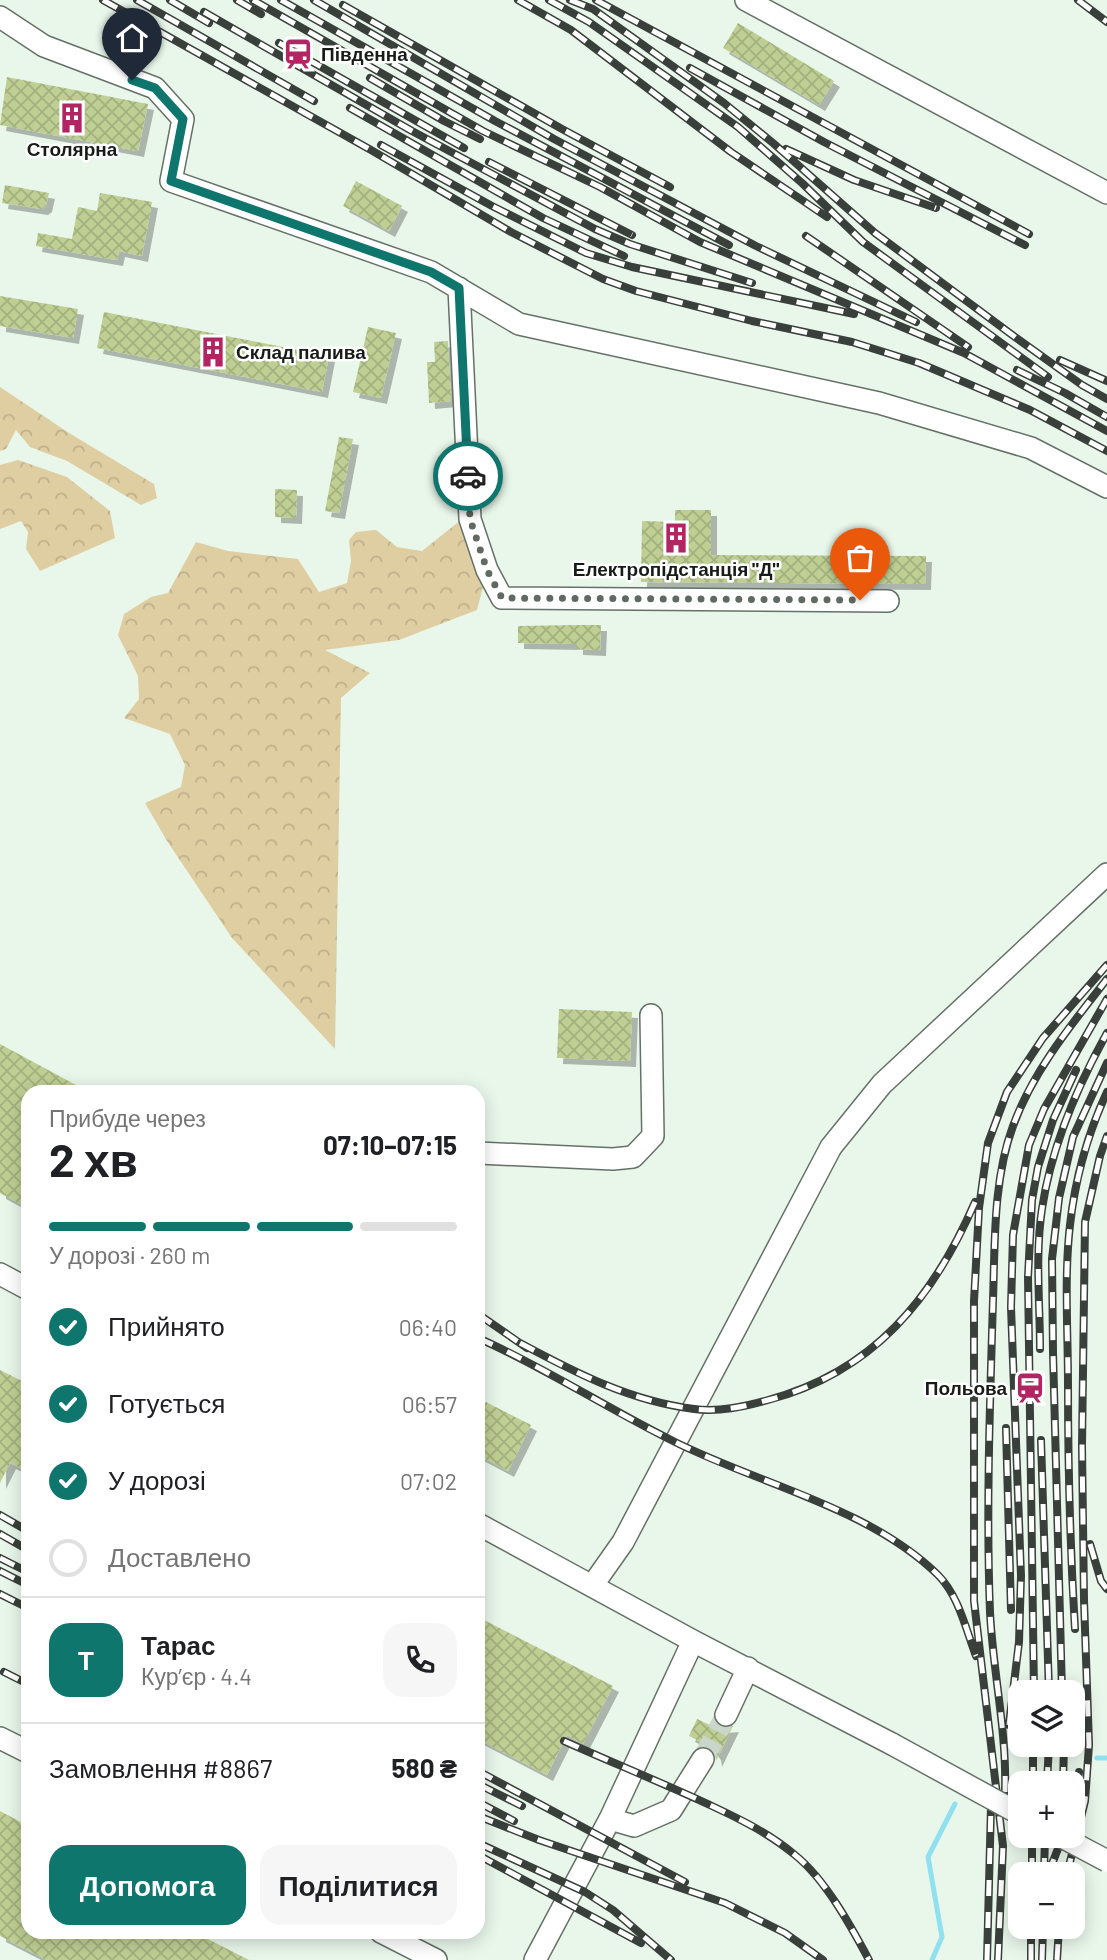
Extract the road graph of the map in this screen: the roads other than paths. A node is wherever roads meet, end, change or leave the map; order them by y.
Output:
1 (746, 0) edge
2 (0, 17) edge
3 (1107, 193) edge
4 (459, 288) junction
5 (1107, 487) edge
6 (888, 601) dead end
7 (1107, 874) edge
8 (652, 1015) dead end
9 (485, 1153) edge
10 (0, 1274) edge
11 (21, 1285) edge
12 (485, 1528) edge
13 (592, 1586) junction
14 (693, 1641) junction
15 (748, 1668) junction
16 (726, 1715) tunnel mouth
17 (0, 1738) edge
18 (21, 1748) edge
19 (703, 1759) tunnel mouth
20 (1008, 1807) edge
21 (610, 1819) junction
22 (1083, 1848) edge
23 (1107, 1861) edge
24 (395, 1939) edge
25 (436, 1960) edge
26 (535, 1960) edge

1 - 3 street
2 - 4 street
4 - 5 street
4 - 6 street
7 - 13 street
8 - 9 street
10 - 11 street
12 - 13 street
13 - 14 street
14 - 15 street
14 - 21 street
15 - 16 street
15 - 20 street, bridge
17 - 18 street
19 - 21 street
21 - 26 street
22 - 23 street, bridge
24 - 25 street

